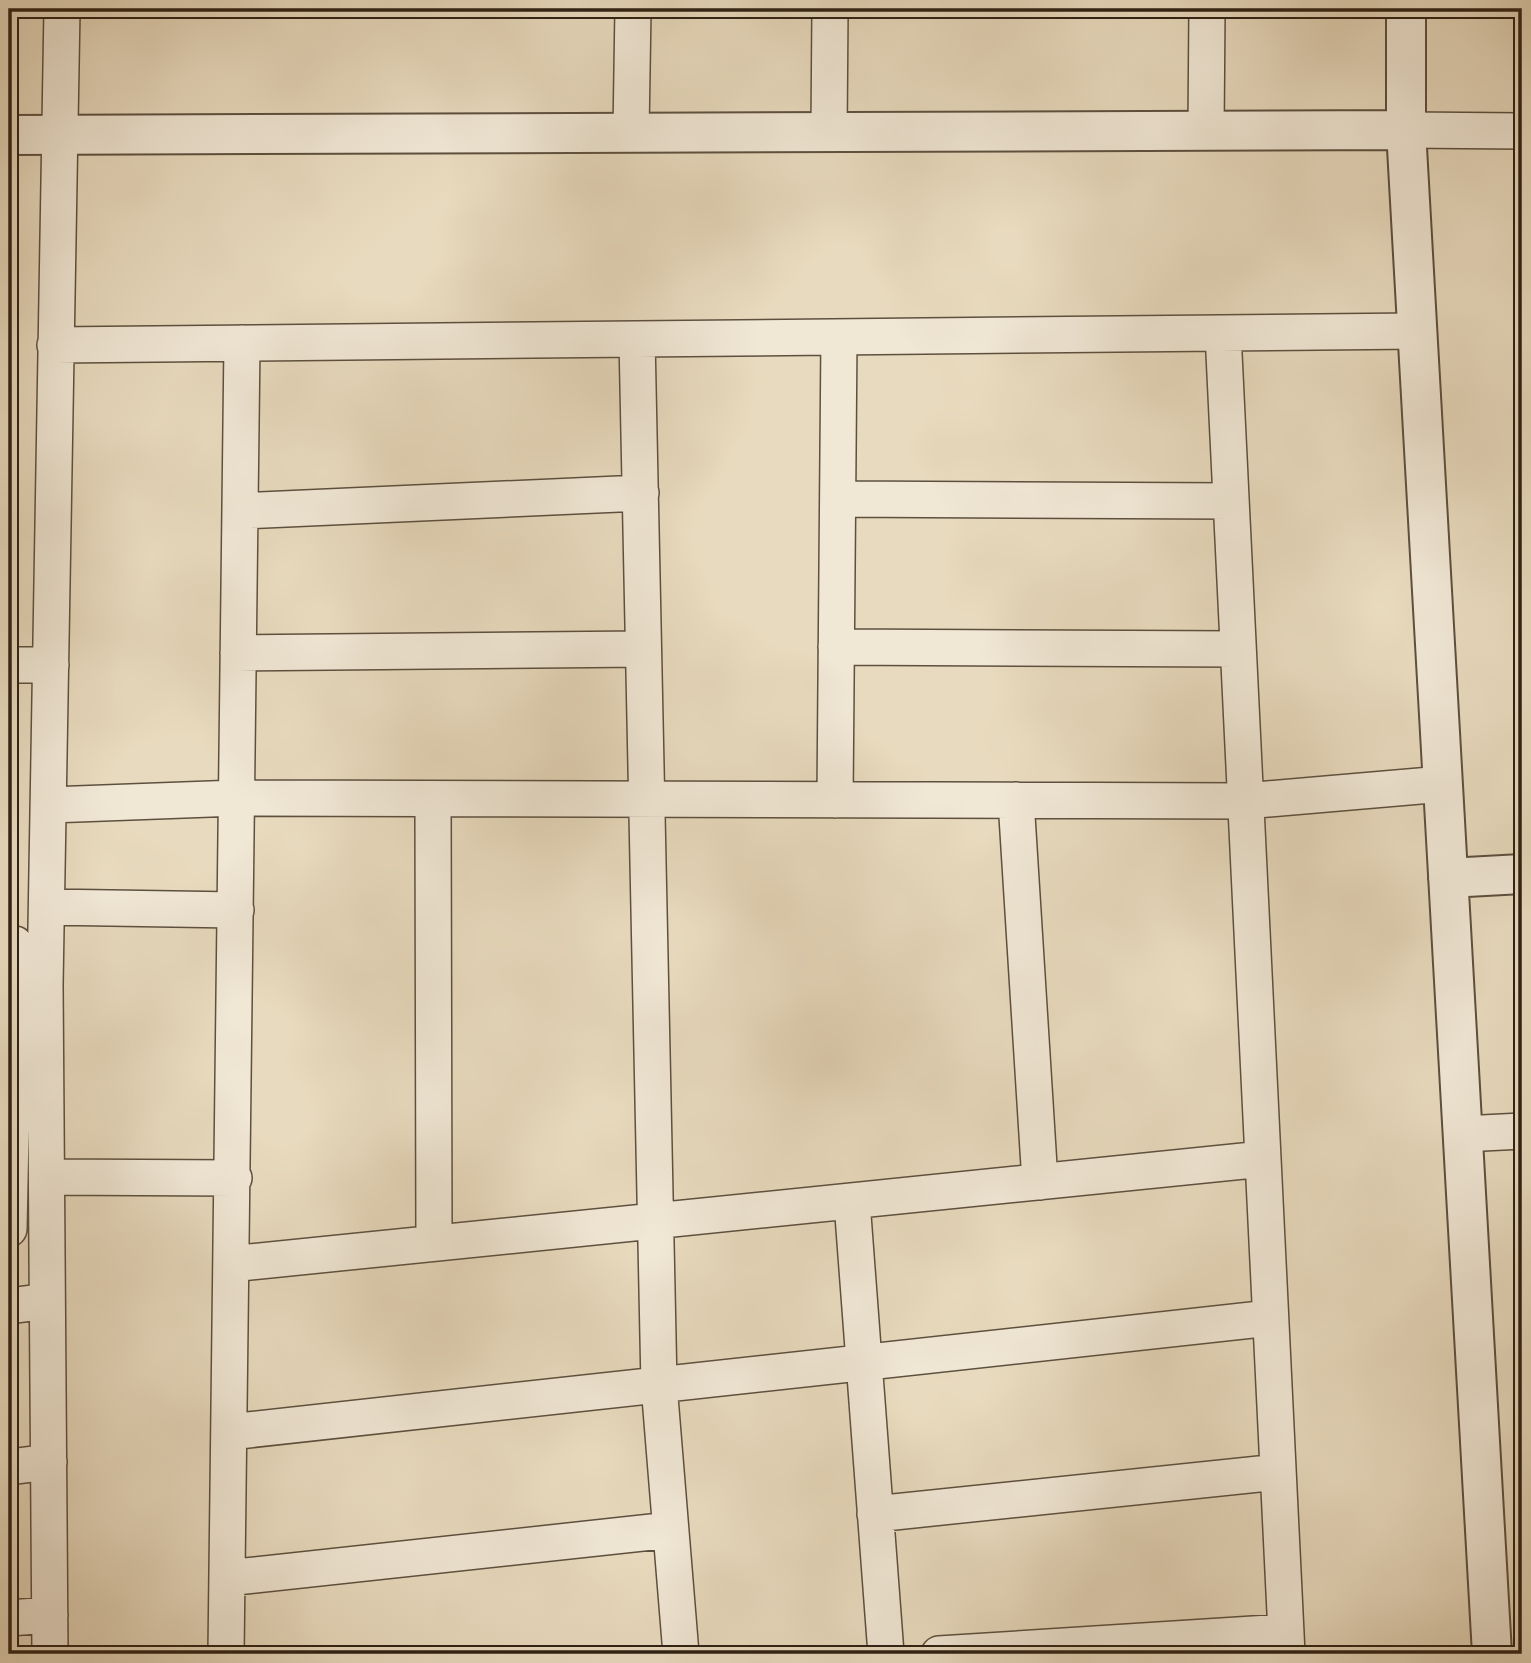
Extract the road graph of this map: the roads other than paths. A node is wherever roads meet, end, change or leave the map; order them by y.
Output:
1 (62, 9) edge
2 (633, 9) edge
3 (830, 9) edge
4 (1206, 9) edge
5 (1406, 9) edge
6 (1206, 130) junction
7 (1406, 130) junction
8 (1522, 131) edge
9 (631, 132) junction
10 (829, 132) junction
11 (9, 135) edge
12 (58, 135) junction
13 (1417, 331) junction
14 (1223, 333) junction
15 (839, 337) junction
16 (637, 339) junction
17 (242, 343) junction
18 (55, 345) junction
19 (640, 493) junction
20 (838, 499) junction
21 (1231, 501) junction
22 (240, 511) junction
23 (836, 648) junction
24 (643, 649) junction
25 (1238, 649) junction
26 (239, 653) junction
27 (9, 665) edge
28 (51, 666) junction
29 (1443, 784) junction
30 (237, 798) junction
31 (433, 799) junction
32 (647, 799) junction
33 (835, 800) junction
34 (1016, 800) junction
35 (1245, 801) junction
36 (50, 805) junction
37 (1522, 874) edge
38 (1448, 877) junction
39 (47, 907) junction
40 (236, 910) junction
41 (23, 945) edge
42 (1522, 1131) edge
43 (1463, 1133) junction
44 (1263, 1159) junction
45 (47, 1177) junction
46 (234, 1178) junction
47 (1040, 1182) junction
48 (852, 1202) junction
49 (658, 1220) junction
50 (9, 1229) edge
51 (434, 1243) junction
52 (231, 1264) junction
53 (47, 1301) junction
54 (9, 1306) edge
55 (1270, 1318) junction
56 (863, 1363) junction
57 (659, 1385) junction
58 (229, 1432) junction
59 (49, 1462) junction
60 (9, 1467) edge
61 (1278, 1472) junction
62 (875, 1514) junction
63 (670, 1530) junction
64 (227, 1578) junction
65 (50, 1615) junction
66 (9, 1618) edge
67 (1286, 1643) edge
68 (50, 1654) edge
69 (226, 1654) edge
70 (681, 1654) edge
71 (886, 1654) edge
72 (939, 1654) edge
73 (1492, 1654) edge

1 - 12 street
2 - 9 street
3 - 10 street
4 - 6 street
5 - 7 street
6 - 7 street
6 - 10 street
7 - 8 street
7 - 13 street
9 - 10 street
9 - 12 street
11 - 12 street
12 - 18 street
13 - 14 street
13 - 29 street
14 - 15 street
14 - 21 street
15 - 16 street
15 - 20 street
16 - 17 street
16 - 19 street
17 - 18 street
17 - 22 street
18 - 28 street
19 - 22 street
19 - 24 street
20 - 21 street
20 - 23 street
21 - 25 street
22 - 26 street
23 - 25 street
23 - 33 street
24 - 26 street
24 - 32 street
25 - 35 street
26 - 30 street
27 - 28 street
28 - 36 street
29 - 35 street
29 - 38 street
30 - 31 street
30 - 36 street
30 - 40 street
31 - 32 street
31 - 51 street
32 - 33 street
32 - 49 street
33 - 34 street
34 - 35 street
34 - 47 street
35 - 44 street
36 - 39 street
37 - 38 street
38 - 43 street
39 - 40 street
39 - 41 street
40 - 46 street
41 - 45 street
41 - 50 street
42 - 43 street
43 - 73 street
44 - 47 street
44 - 55 street
45 - 46 street
45 - 53 street
46 - 52 street
47 - 48 street
48 - 49 street
48 - 56 street
49 - 51 street
49 - 57 street
51 - 52 street
52 - 58 street
53 - 54 street
53 - 59 street
55 - 56 street
55 - 61 street
56 - 57 street
56 - 62 street
57 - 58 street
57 - 63 street
58 - 64 street
59 - 60 street
59 - 65 street
61 - 62 street
61 - 67 street
62 - 71 street
63 - 64 street
63 - 70 street
64 - 69 street
65 - 66 street
65 - 68 street
67 - 72 street

